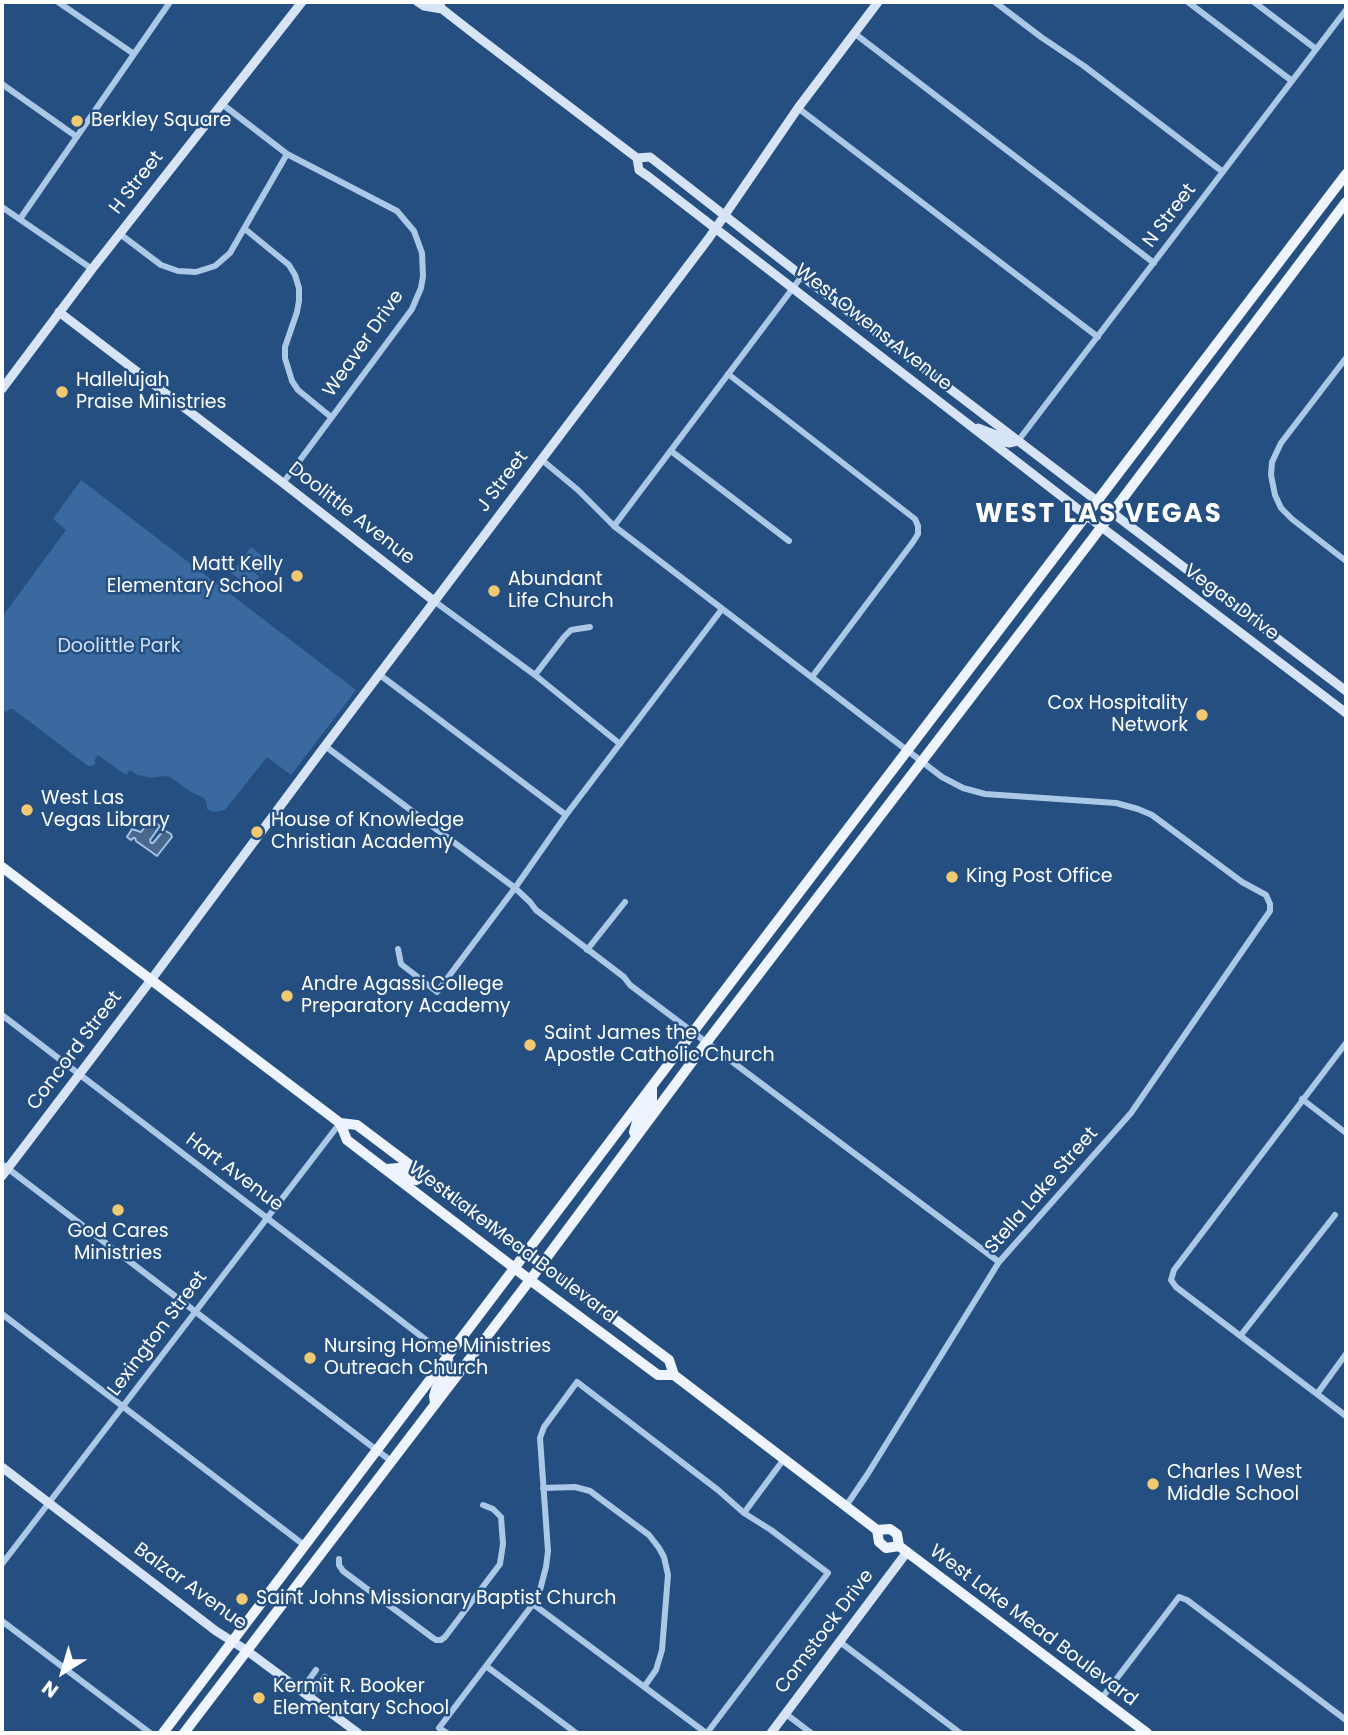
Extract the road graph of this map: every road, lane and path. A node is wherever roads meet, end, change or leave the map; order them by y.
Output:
1 (58, 2) edge
2 (170, 2) edge
3 (302, 2) edge
4 (418, 2) edge
5 (878, 2) edge
6 (995, 2) edge
7 (1188, 2) edge
8 (1254, 2) edge
9 (440, 5) edge
10 (1346, 10) edge
11 (854, 33) junction
12 (1316, 49) junction
13 (134, 54) junction
14 (1292, 81) junction
15 (2, 84) edge
16 (222, 104) junction
17 (798, 108) junction
18 (78, 136) junction
19 (287, 154) junction
20 (637, 158) junction
21 (1223, 172) junction
22 (1346, 174) edge
23 (1346, 202) edge
24 (2, 206) edge
25 (724, 216) junction
26 (20, 219) junction
27 (245, 229) junction
28 (716, 229) junction
29 (120, 234) junction
30 (1154, 263) junction
31 (92, 269) junction
32 (802, 276) junction
33 (792, 288) junction
34 (59, 312) junction
35 (1098, 337) junction
36 (905, 354) junction
37 (1346, 358) edge
38 (895, 367) junction
39 (728, 374) junction
40 (2, 389) edge
41 (331, 417) junction
42 (967, 423) junction
43 (1018, 441) junction
44 (671, 451) junction
45 (542, 460) junction
46 (283, 482) junction
47 (1104, 508) junction
48 (1094, 521) junction
49 (614, 526) junction
50 (789, 541) dead end
51 (1346, 561) edge
52 (435, 601) junction
53 (723, 609) junction
54 (590, 627) dead end
55 (380, 675) junction
56 (534, 675) junction
57 (812, 677) junction
58 (1346, 691) edge
59 (1346, 713) edge
60 (620, 744) junction
61 (325, 746) junction
62 (907, 752) junction
63 (921, 762) junction
64 (566, 815) junction
65 (2, 867) edge
66 (515, 888) junction
67 (625, 902) dead end
68 (398, 949) dead end
69 (587, 950) junction
70 (151, 980) junction
71 (2, 1015) edge
72 (693, 1033) junction
73 (706, 1043) junction
74 (1346, 1043) edge
75 (79, 1075) junction
76 (652, 1086) junction
77 (1302, 1099) junction
78 (340, 1123) junction
79 (1346, 1133) edge
80 (636, 1137) junction
81 (386, 1169) junction
82 (4, 1170) edge
83 (424, 1176) junction
84 (1335, 1216) dead end
85 (267, 1218) junction
86 (526, 1253) junction
87 (999, 1262) junction
88 (541, 1265) junction
89 (515, 1267) junction
90 (530, 1280) junction
91 (195, 1312) junction
92 (2, 1314) edge
93 (1241, 1335) junction
94 (1346, 1354) edge
95 (447, 1356) junction
96 (674, 1375) junction
97 (1317, 1394) junction
98 (435, 1404) junction
99 (123, 1406) junction
100 (1346, 1416) edge
101 (376, 1450) junction
102 (785, 1460) junction
103 (391, 1461) junction
104 (2, 1467) edge
105 (543, 1488) junction
106 (48, 1503) junction
107 (483, 1505) dead end
108 (846, 1506) junction
109 (744, 1513) junction
110 (304, 1545) junction
111 (903, 1549) junction
112 (340, 1559) dead end
113 (2, 1563) edge
114 (533, 1604) junction
115 (2, 1621) edge
116 (232, 1640) junction
117 (840, 1642) junction
118 (246, 1650) junction
119 (486, 1666) junction
120 (316, 1670) dead end
121 (325, 1677) dead end
122 (644, 1687) junction
123 (301, 1691) junction
124 (310, 1697) junction
125 (1101, 1699) junction
126 (786, 1714) junction
127 (1346, 1720) edge
128 (150, 1733) edge
129 (163, 1733) edge
130 (184, 1733) edge
131 (358, 1733) edge
132 (447, 1733) edge
133 (576, 1733) edge
134 (706, 1733) edge
135 (771, 1733) edge
136 (811, 1733) edge
137 (960, 1733) edge
138 (1147, 1733) edge

1 - 13 street
2 - 13 street
3 - 16 street, H Street
4 - 9 street, West Owens Avenue
5 - 11 street, J Street
6 - 21 street
7 - 14 street
8 - 12 street
9 - 20 street, West Owens Avenue
10 - 12 street, N Street
11 - 17 street, J Street
11 - 30 street
12 - 14 street, N Street
13 - 18 street
14 - 21 street, N Street
15 - 18 street
16 - 19 street, Weaver Drive
16 - 29 street, H Street
17 - 25 street, J Street
17 - 35 street
18 - 26 street
19 - 27 street
19 - 41 street, Weaver Drive
20 - 25 street, West Owens Avenue
20 - 28 street, West Owens Avenue
21 - 30 street, N Street
22 - 47 main road
23 - 47 main road
24 - 26 street
25 - 28 street, J Street
25 - 32 street, West Owens Avenue
26 - 31 street
27 - 29 street
27 - 41 street
28 - 33 street, West Owens Avenue
28 - 45 street, J Street
29 - 31 street, H Street
30 - 35 street, N Street
31 - 34 street, H Street
32 - 33 street
32 - 36 street, West Owens Avenue
33 - 38 street, West Owens Avenue
33 - 39 street
34 - 40 street, H Street
34 - 46 street, Doolittle Avenue
35 - 43 street, N Street
36 - 38 street
36 - 43 street, West Owens Avenue
37 - 51 street
38 - 42 street, West Owens Avenue
39 - 44 street
39 - 57 street
41 - 46 street, Weaver Drive
42 - 43 street
42 - 48 street, West Owens Avenue
43 - 47 street, West Owens Avenue
44 - 49 street
44 - 50 street
45 - 49 street
45 - 52 street, J Street
46 - 52 street, Doolittle Avenue
47 - 48 main road
47 - 48 main road
47 - 58 street, Vegas Drive
48 - 59 street, Vegas Drive
48 - 62 main road
48 - 63 main road
49 - 53 street
52 - 55 street, J Street
52 - 56 street, Doolittle Avenue
53 - 57 street
53 - 60 street
54 - 56 street
55 - 61 street, J Street
55 - 64 street
56 - 60 street, Doolittle Avenue
57 - 62 street
60 - 64 street
61 - 66 street
61 - 70 street, J Street
62 - 63 street
62 - 72 main road
63 - 73 main road
63 - 87 street, Stella Lake Street
64 - 66 street
65 - 70 main road, West Lake Mead Boulevard
66 - 68 street
66 - 69 street
67 - 69 street
69 - 72 street
70 - 75 street, Concord Street
70 - 78 main road, West Lake Mead Boulevard
71 - 75 street, Hart Avenue
72 - 73 street
72 - 76 main road
73 - 80 main road
73 - 87 street
74 - 77 street
75 - 82 street, Concord Street
75 - 85 street, Hart Avenue
76 - 80 main road
76 - 86 main road
77 - 79 street
77 - 93 street
78 - 81 main road, West Lake Mead Boulevard
78 - 83 main road, West Lake Mead Boulevard
78 - 85 street, Lexington Street
80 - 88 main road
81 - 83 main road
81 - 89 main road, West Lake Mead Boulevard
82 - 91 street
83 - 86 main road, West Lake Mead Boulevard
84 - 93 street
85 - 91 street, Lexington Street
85 - 95 street, Hart Avenue
86 - 88 main road, West Lake Mead Boulevard
86 - 89 main road
87 - 108 street, Stella Lake Street
88 - 90 main road
88 - 96 main road, West Lake Mead Boulevard
89 - 90 main road, West Lake Mead Boulevard
89 - 95 main road
90 - 96 main road, West Lake Mead Boulevard
90 - 98 main road
91 - 99 street, Lexington Street
91 - 101 street
92 - 99 street
93 - 97 street
94 - 97 street
95 - 98 main road
95 - 101 main road
96 - 102 main road, West Lake Mead Boulevard
97 - 100 street
98 - 103 main road
99 - 106 street, Lexington Street
99 - 110 street
101 - 103 street
101 - 110 main road
102 - 108 main road, West Lake Mead Boulevard
102 - 109 street
103 - 118 main road
104 - 106 street, Balzar Avenue
105 - 109 street
105 - 114 street
105 - 122 street
106 - 113 street, Lexington Street
106 - 116 street, Balzar Avenue
107 - 112 street
108 - 111 main road, West Lake Mead Boulevard
109 - 134 street
110 - 116 main road
111 - 117 street, Comstock Drive
111 - 125 main road, West Lake Mead Boulevard
114 - 119 street
114 - 122 street
115 - 128 street
116 - 118 street, Balzar Avenue
116 - 129 main road
117 - 126 street, Comstock Drive
117 - 137 street
118 - 123 street, Balzar Avenue
118 - 130 main road
119 - 132 street
119 - 133 street
120 - 123 street
121 - 124 street
122 - 134 street
123 - 124 street, Balzar Avenue
124 - 131 street, Balzar Avenue
125 - 127 street
125 - 138 main road, West Lake Mead Boulevard
126 - 135 street, Comstock Drive
126 - 136 street

